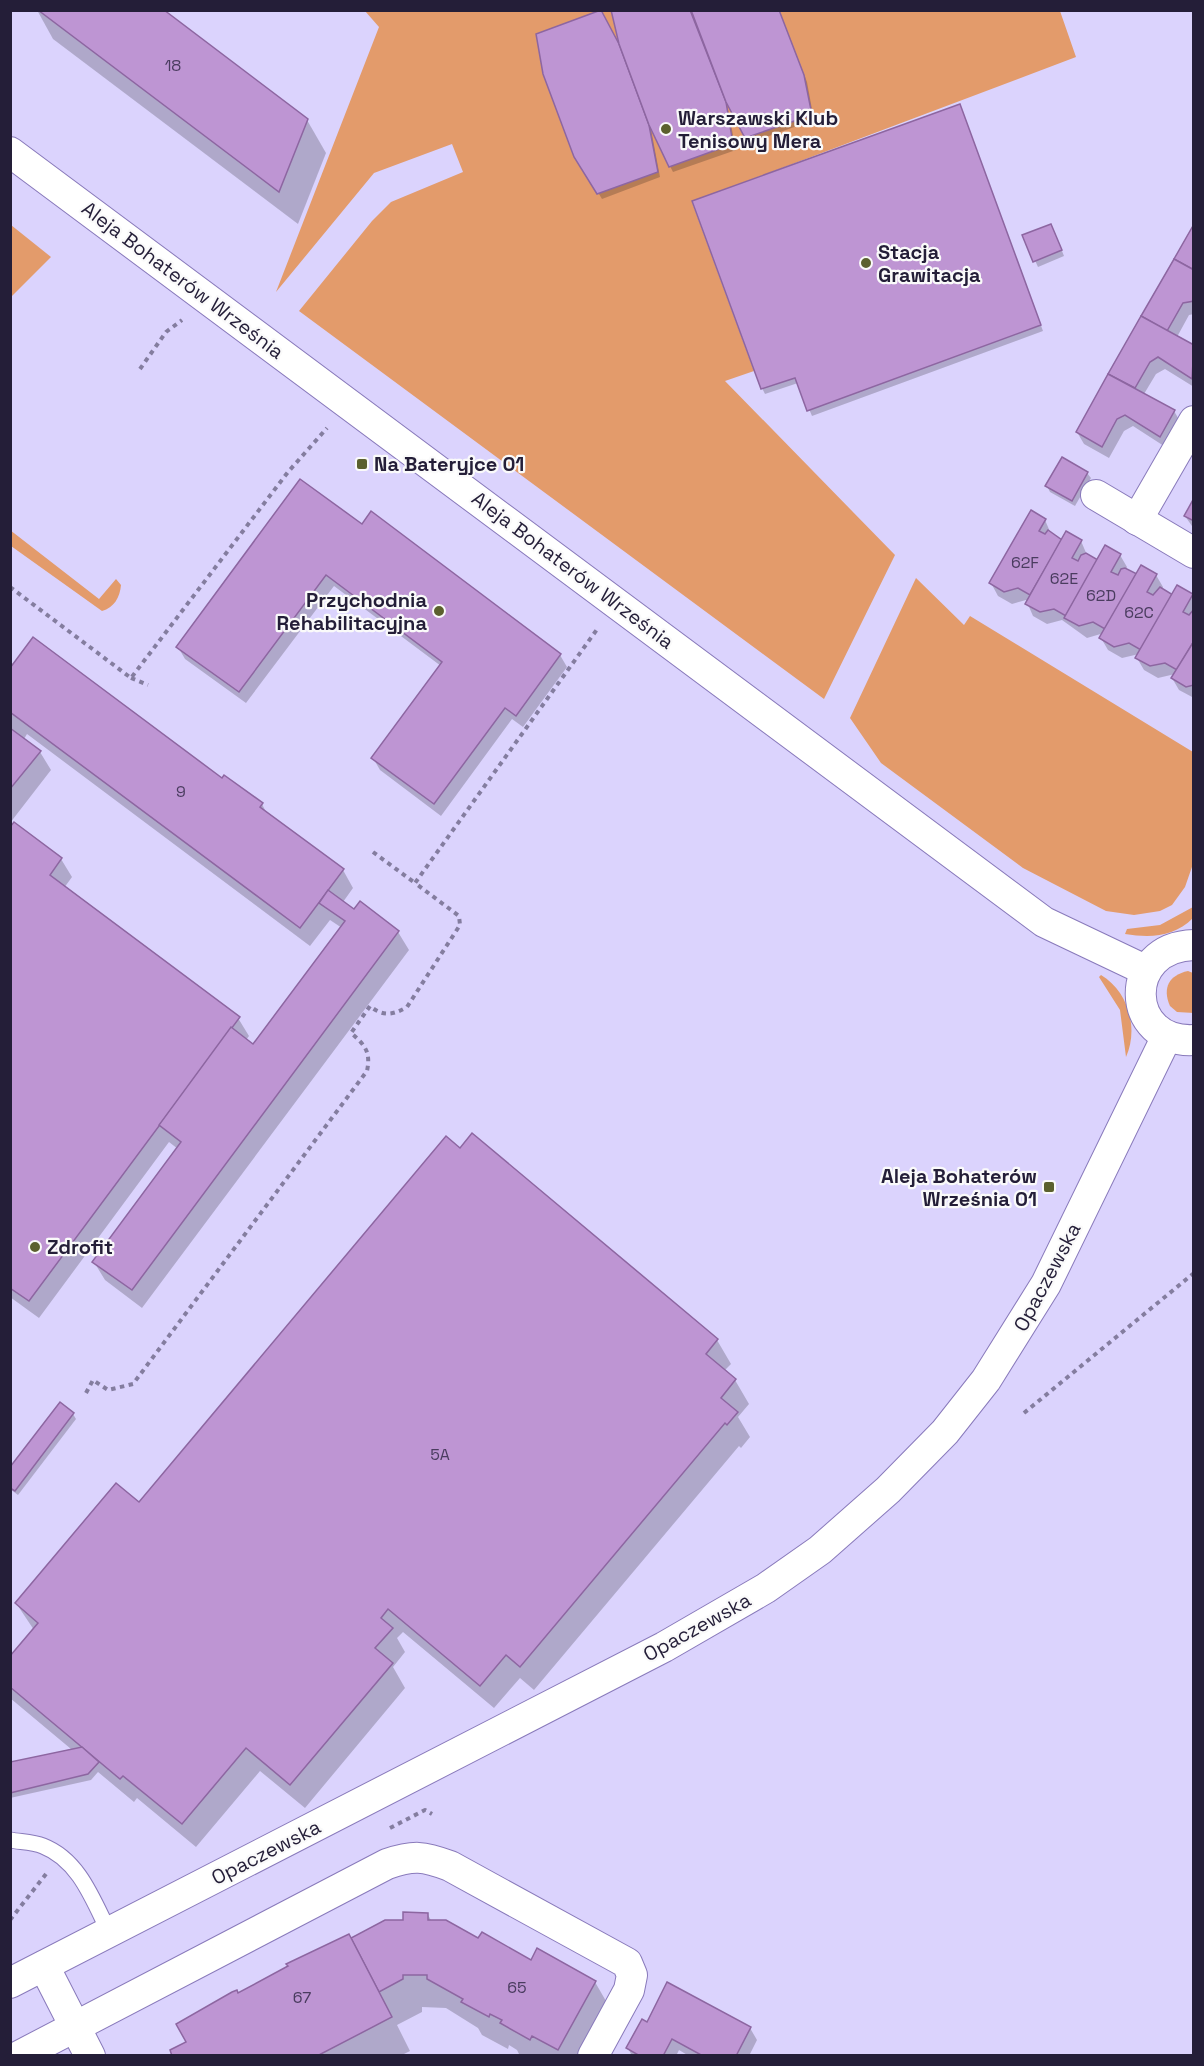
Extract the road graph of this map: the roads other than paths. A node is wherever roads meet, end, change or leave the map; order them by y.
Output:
1 (10, 152) edge
2 (1194, 421) edge
3 (1095, 495) dead end
4 (1137, 520) junction
5 (1194, 553) edge
6 (1194, 945) edge
7 (1145, 970) junction
8 (1180, 1038) edge
9 (10, 1840) edge
10 (109, 1932) junction
11 (44, 1966) junction
12 (10, 1983) edge
13 (75, 2027) junction
14 (19, 2055) edge
15 (90, 2055) edge
16 (592, 2055) edge

1 - 7 street, Aleja Bohaterów Września
2 - 4 street
3 - 4 street
4 - 5 street
6 - 7 street
7 - 8 street
8 - 10 street, Opaczewska
9 - 10 lane
10 - 11 street, Opaczewska
11 - 12 street, Opaczewska
11 - 13 street
13 - 14 street
13 - 15 street
13 - 16 street

